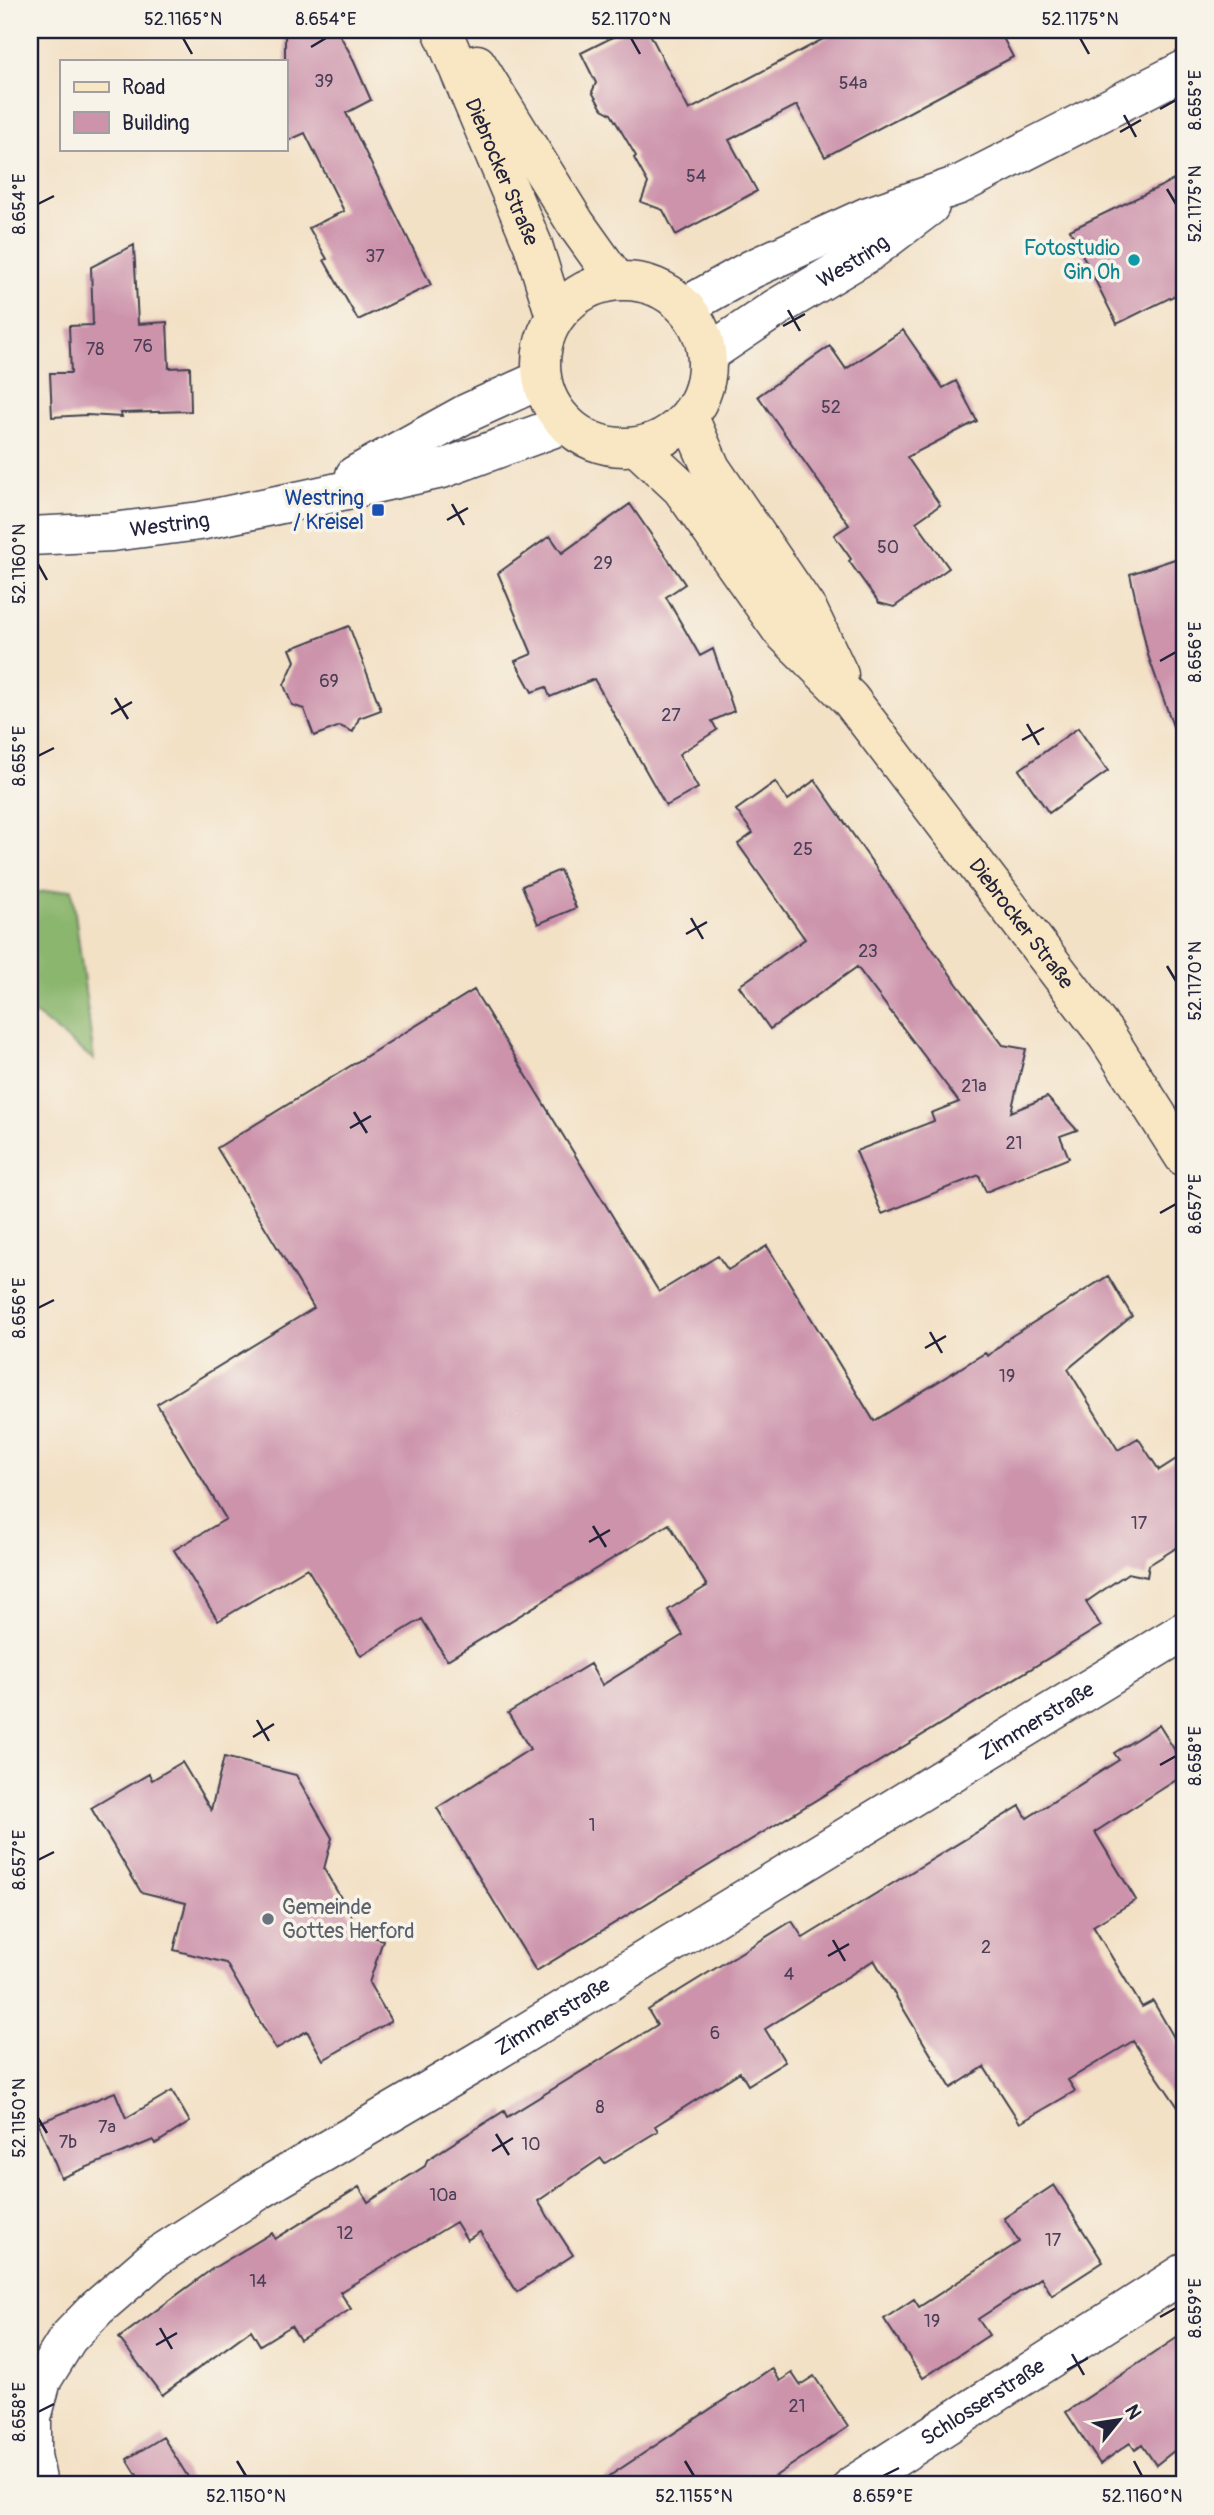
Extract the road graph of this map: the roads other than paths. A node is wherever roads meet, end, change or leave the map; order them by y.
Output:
1 (442, 30) edge
2 (456, 30) edge
3 (1184, 70) edge
4 (959, 185) junction
5 (616, 280) junction
6 (685, 306) junction
7 (555, 316) junction
8 (708, 354) junction
9 (542, 379) junction
10 (689, 417) junction
11 (565, 424) junction
12 (637, 447) junction
13 (306, 499) junction
14 (30, 536) edge
15 (850, 699) junction
16 (1184, 1157) edge
17 (1184, 1632) edge
18 (1184, 2273) edge
19 (38, 2485) edge
20 (853, 2485) edge

1 - 7 main road, Diebrocker Straße
2 - 5 main road, Diebrocker Straße
3 - 4 street, Westring
4 - 6 street, Westring
4 - 8 street, Westring
5 - 6 main road
5 - 7 main road
6 - 8 main road
7 - 9 main road
8 - 10 main road
9 - 11 main road
9 - 13 street, Westring
10 - 12 main road
10 - 15 main road, Diebrocker Straße
11 - 12 main road
11 - 13 street, Westring
12 - 15 main road, Diebrocker Straße
13 - 14 street, Westring
15 - 16 main road, Diebrocker Straße
17 - 19 street, Zimmerstraße
18 - 20 street, Schlosserstraße

